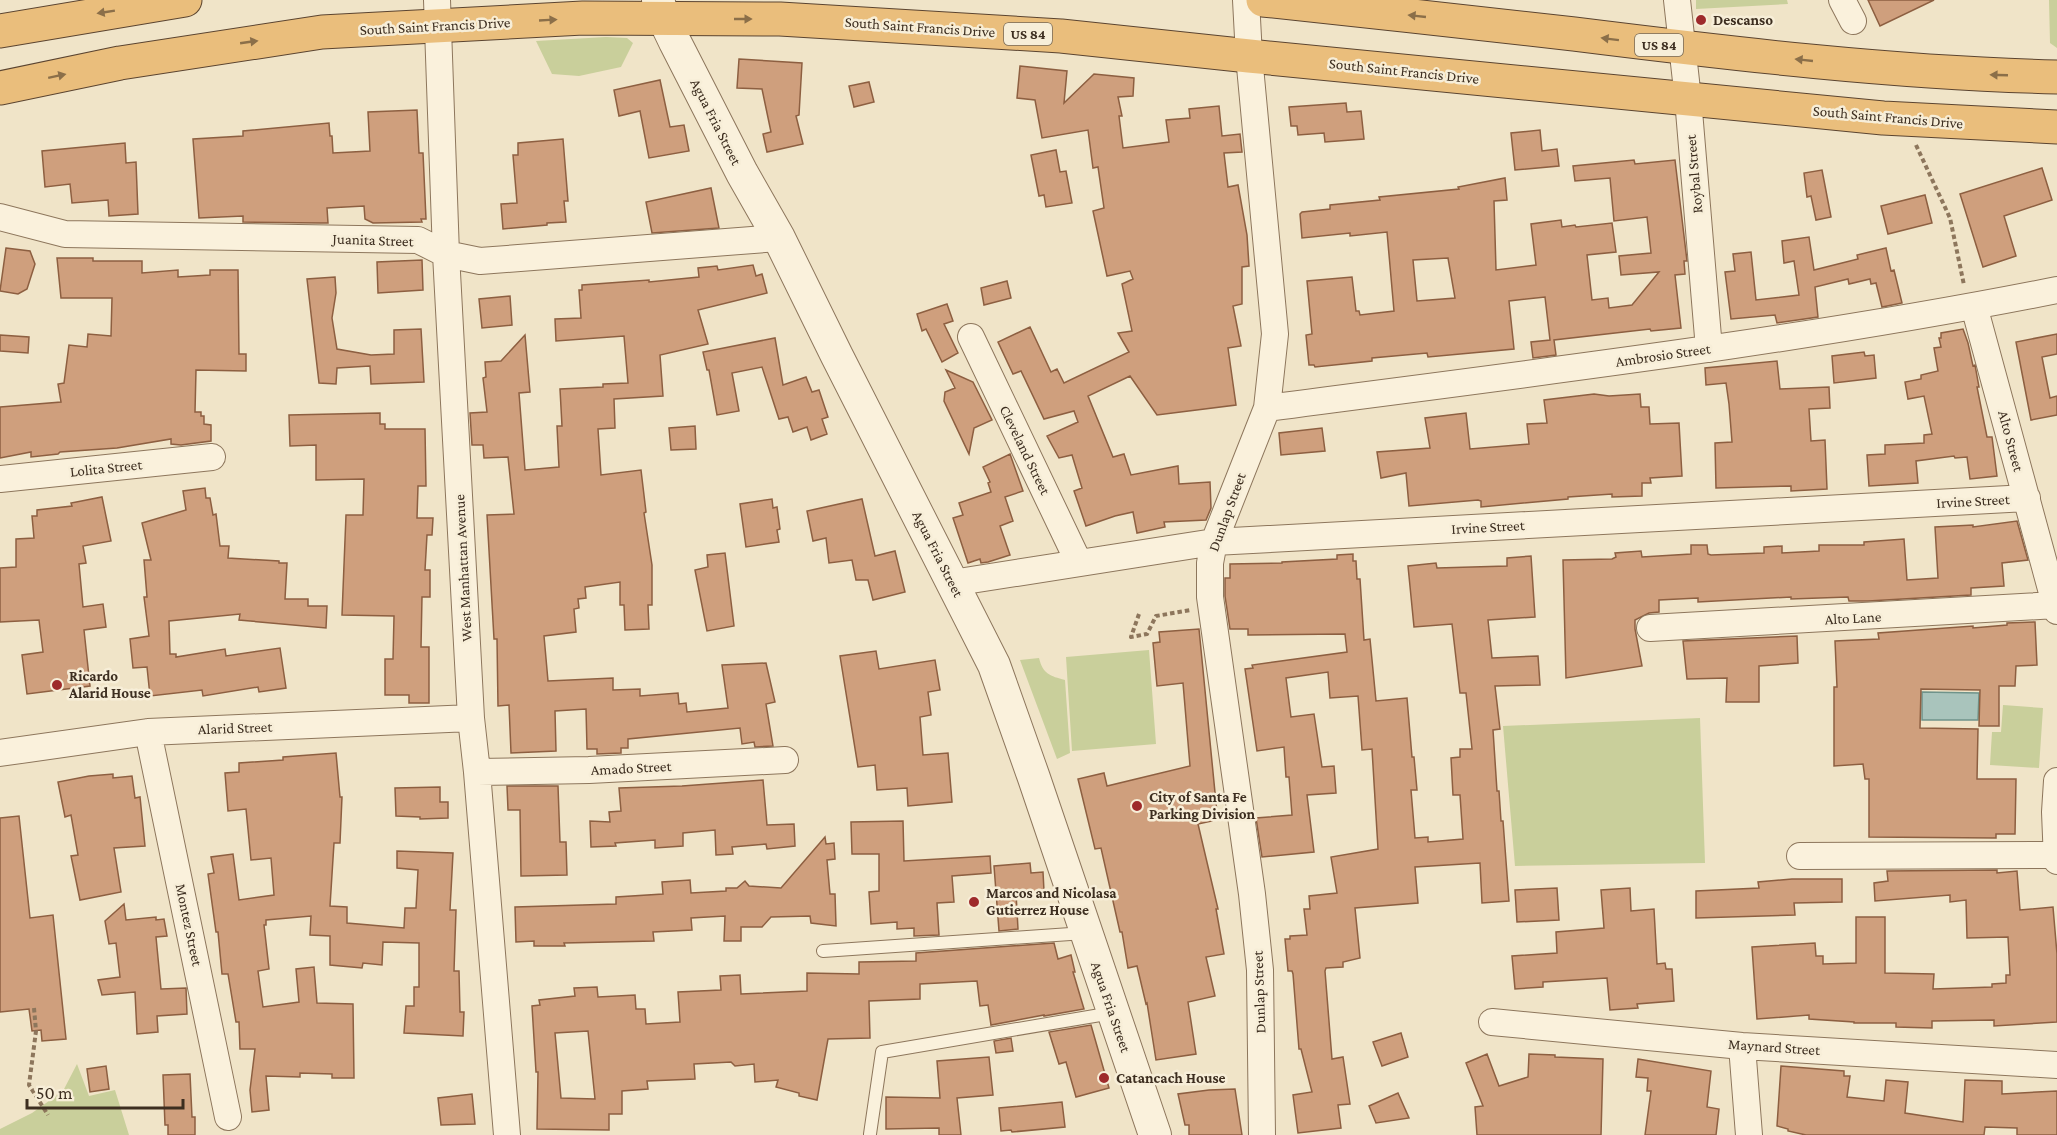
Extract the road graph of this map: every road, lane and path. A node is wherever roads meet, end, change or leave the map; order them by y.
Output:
1 (184, 0) edge
2 (1246, 0) edge
3 (1263, 0) edge
4 (1677, 0) edge
5 (661, 9) edge
6 (438, 13) edge
7 (0, 31) edge
8 (1681, 47) junction
9 (1249, 56) junction
10 (2057, 77) edge
11 (0, 88) edge
12 (1688, 99) junction
13 (2057, 127) edge
14 (1914, 139) dead end
15 (0, 217) edge
16 (779, 238) junction
17 (446, 254) junction
18 (2057, 290) edge
19 (1971, 307) junction
20 (970, 337) dead end
21 (1709, 349) junction
22 (1267, 408) junction
23 (212, 458) dead end
24 (0, 479) edge
25 (2026, 498) junction
26 (1214, 542) junction
27 (1079, 563) junction
28 (952, 583) junction
29 (1201, 608) dead end
30 (2056, 608) edge
31 (1139, 614) dead end
32 (1650, 628) dead end
33 (471, 718) junction
34 (148, 732) junction
35 (0, 753) edge
36 (784, 760) dead end
37 (477, 772) junction
38 (2057, 781) edge
39 (1800, 856) dead end
40 (2056, 858) edge
41 (1086, 933) junction
42 (823, 951) dead end
43 (34, 1008) dead end
44 (1113, 1012) junction
45 (1491, 1022) dead end
46 (1742, 1046) junction
47 (2057, 1065) edge
48 (48, 1115) dead end
49 (228, 1117) dead end
50 (870, 1134) edge
51 (507, 1135) edge
52 (1155, 1135) edge
53 (1262, 1135) edge
54 (1749, 1135) edge

1 -> 7 highway
2 - 9 street, Dunlap Street
8 -> 3 highway, US 84
4 - 8 street, Roybal Street
6 -> 5 highway, South Saint Francis Drive / US 84
5 -> 9 highway, South Saint Francis Drive / US 84
5 - 16 street, Agua Fria Street
11 -> 6 highway, South Saint Francis Drive / US 84
6 - 17 street, West Manhattan Avenue
10 -> 8 highway, US 84
8 - 12 street, Roybal Street
9 - 12 highway, South Saint Francis Drive / US 84
9 - 22 street, Dunlap Street
12 - 13 highway, South Saint Francis Drive / US 84
12 - 21 street, Roybal Street
14 - 19 path
15 - 17 street, Juanita Street
16 - 17 street, Juanita Street
16 - 28 street, Agua Fria Street
17 - 33 street, West Manhattan Avenue
18 - 19 street, Ambrosio Street
19 - 21 street, Ambrosio Street
19 - 25 street, Alto Street
20 - 27 street, Cleveland Street
21 - 22 street, Ambrosio Street
22 - 26 street, Dunlap Street
23 - 24 street, Lolita Street
25 - 26 street, Irvine Street
25 - 30 street, Alto Street
26 - 27 street, Irvine Street
26 - 53 street, Dunlap Street
27 - 28 street, Irvine Street
28 - 41 street, Agua Fria Street
29 - 31 path
30 - 32 street, Alto Lane
33 - 34 street, Alarid Street
33 - 37 street, West Manhattan Avenue
34 - 35 street, Alarid Street
34 - 49 street, Montez Street
36 - 37 street, Amado Street
37 - 51 street, West Manhattan Avenue
38 - 40 street
39 - 40 street
41 - 42 lane
41 - 44 street, Agua Fria Street
43 - 48 path
44 - 50 lane
44 - 52 street, Agua Fria Street
45 - 46 street, Maynard Street
46 - 47 street, Maynard Street
46 - 54 street

